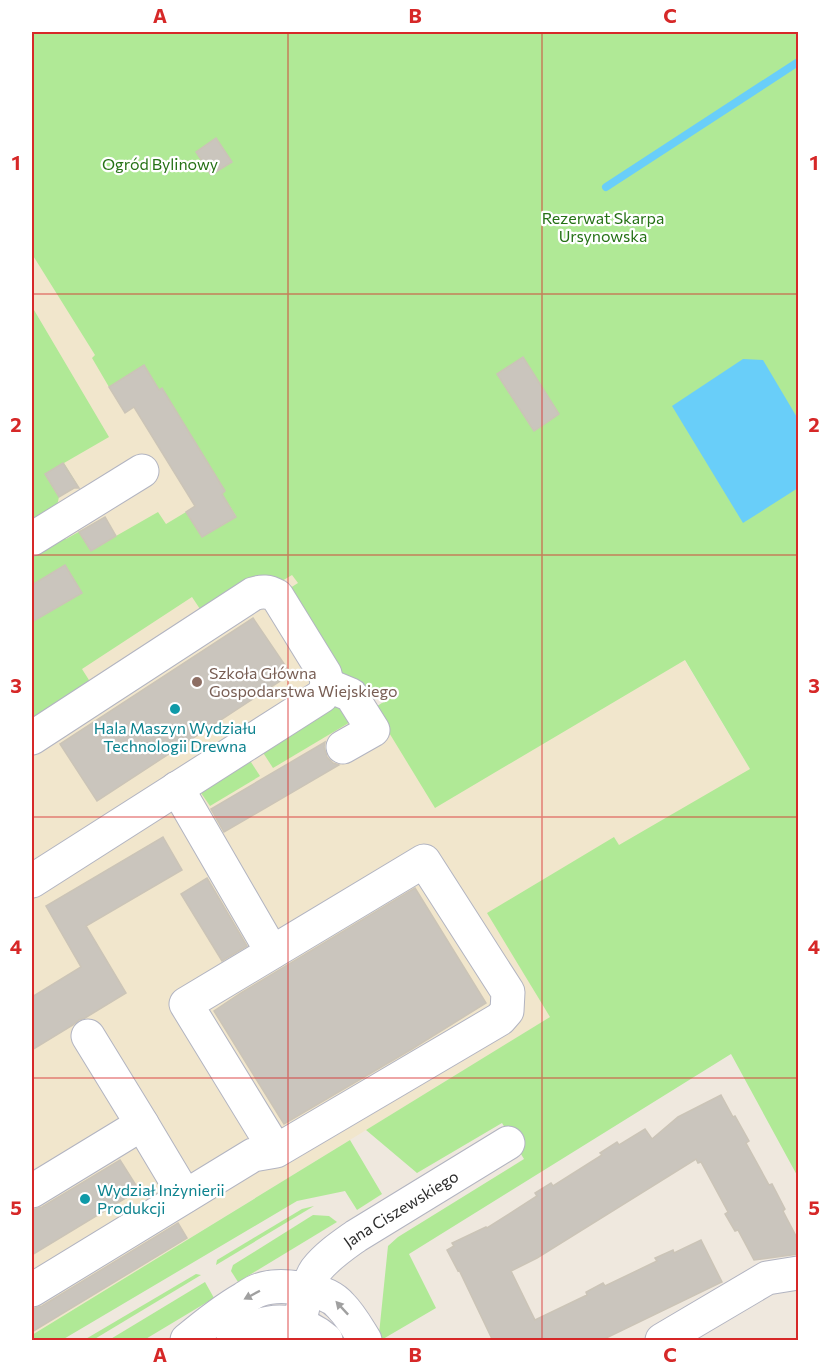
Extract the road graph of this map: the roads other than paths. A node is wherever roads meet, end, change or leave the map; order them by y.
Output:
1 (142, 471) dead end
2 (32, 538) edge
3 (327, 686) junction
4 (32, 738) edge
5 (344, 747) dead end
6 (177, 788) junction
7 (32, 881) edge
8 (272, 952) junction
9 (88, 1036) dead end
10 (142, 1124) junction
11 (508, 1143) dead end
12 (276, 1151) junction
13 (32, 1191) edge
14 (185, 1196) junction
15 (798, 1273) edge
16 (308, 1289) junction
17 (32, 1290) edge
18 (313, 1332) edge
19 (187, 1341) edge
20 (233, 1341) edge
21 (364, 1341) edge
22 (662, 1341) edge

1 - 2 street
3 - 4 street
3 - 5 street
3 - 6 street
6 - 7 street
6 - 8 street
8 - 12 street
8 - 12 street
9 - 10 street
10 - 13 street
10 - 14 street
11 - 16 street, Jana Ciszewskiego
12 - 14 street
14 - 17 street
15 - 22 street
16 - 18 street, Jana Ciszewskiego
16 -> 19 street
21 -> 16 street
18 - 20 street, Jana Ciszewskiego

